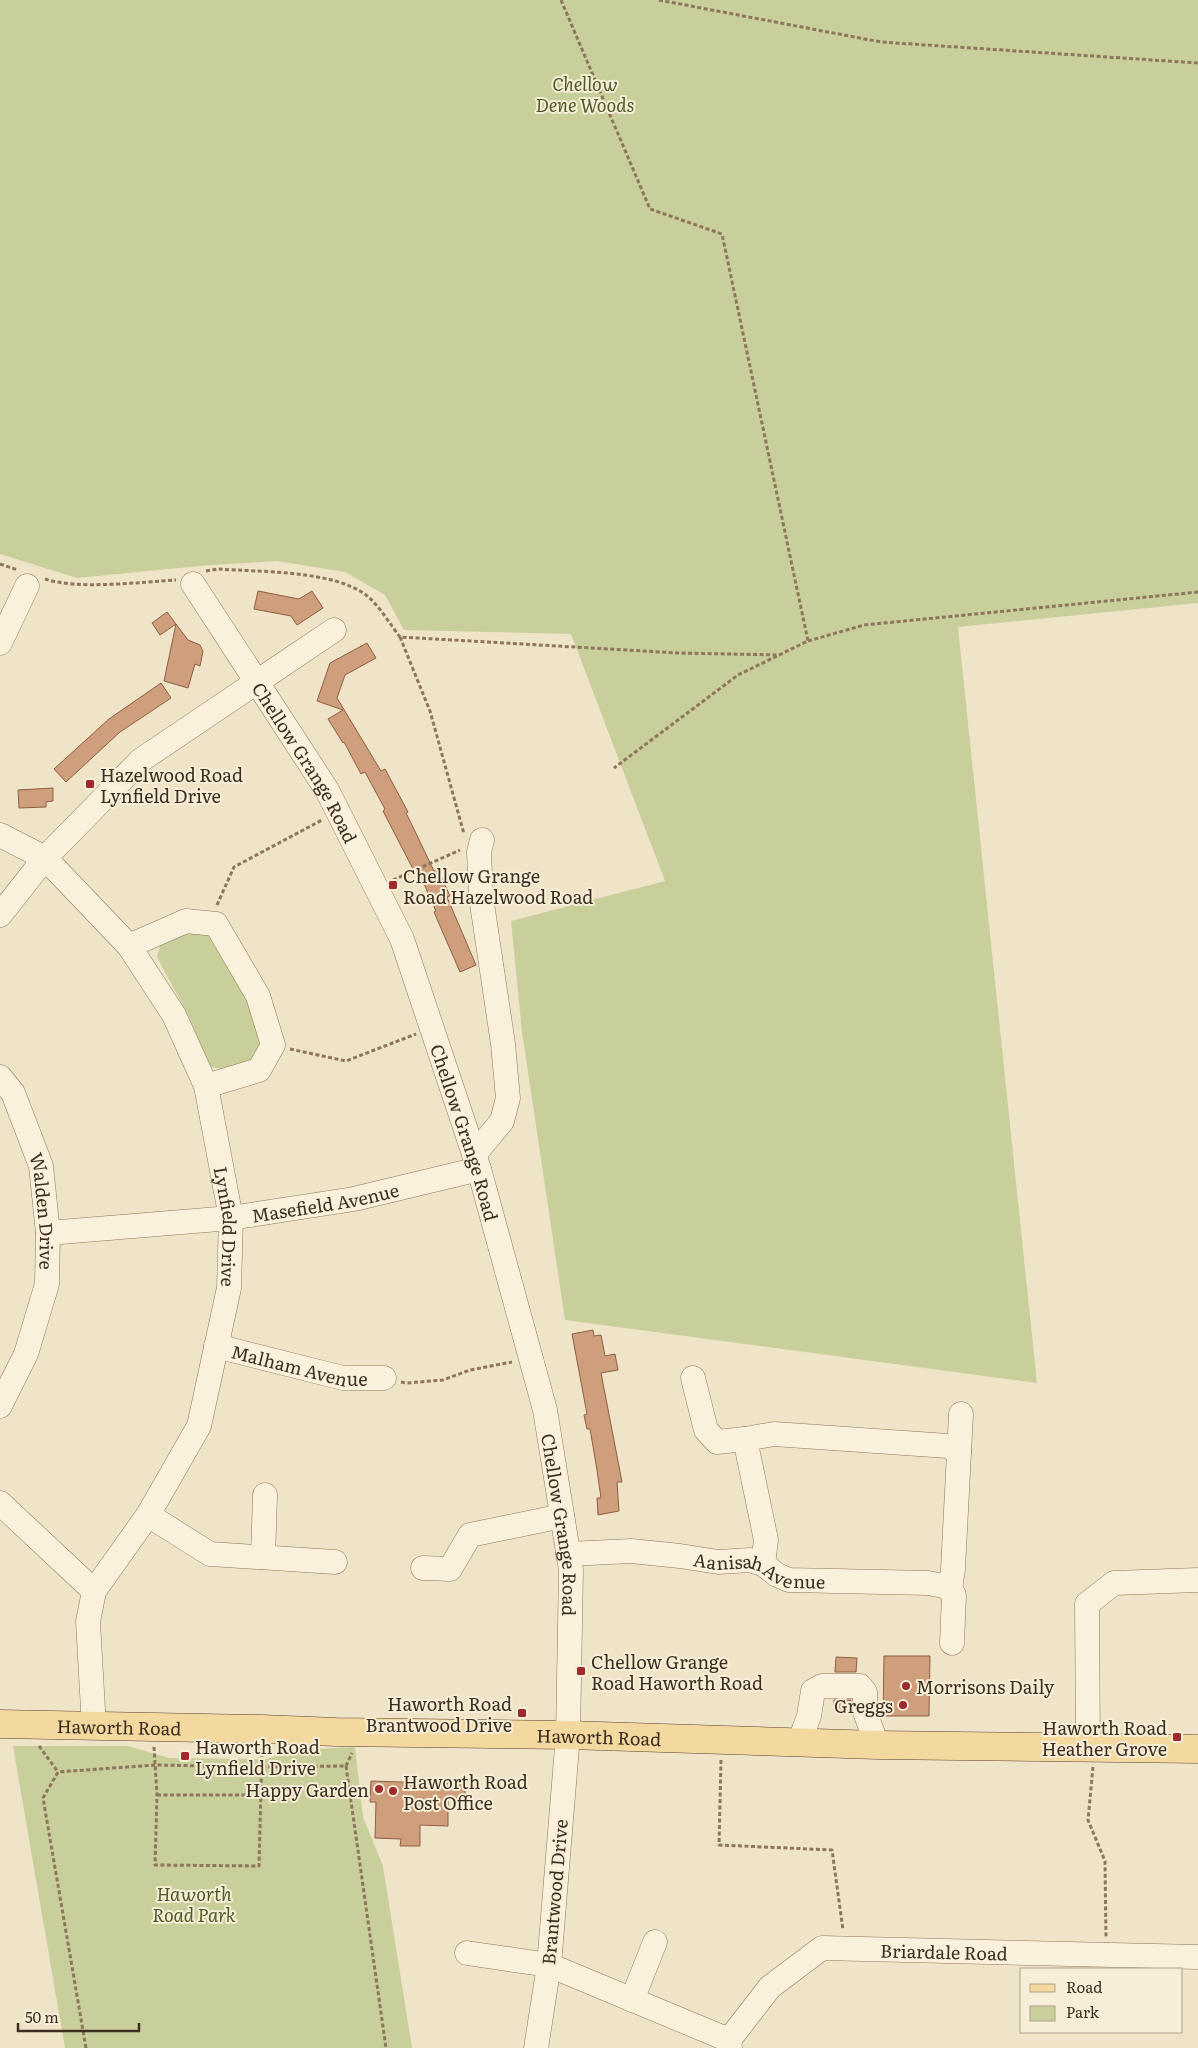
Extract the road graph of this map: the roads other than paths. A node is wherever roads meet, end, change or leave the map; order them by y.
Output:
1 (30, 578) road end
2 (193, 584) road end
3 (334, 630) dead end
4 (0, 643) edge
5 (256, 683) junction
6 (0, 835) edge
7 (475, 843) road end
8 (45, 858) junction
9 (0, 915) edge
10 (129, 946) junction
11 (0, 1077) edge
12 (206, 1086) junction
13 (477, 1162) junction
14 (231, 1218) junction
15 (48, 1233) junction
16 (216, 1346) junction
17 (384, 1378) road end
18 (693, 1378) dead end
19 (0, 1406) edge
20 (961, 1414) dead end
21 (745, 1439) junction
22 (959, 1452) junction
23 (265, 1496) dead end
24 (0, 1503) edge
25 (148, 1515) junction
26 (562, 1516) junction
27 (568, 1554) junction
28 (264, 1557) junction
29 (335, 1562) dead end
30 (763, 1564) junction
31 (423, 1568) dead end
32 (1198, 1580) edge
33 (950, 1590) junction
34 (94, 1591) junction
35 (952, 1643) dead end
36 (11, 1724) edge
37 (94, 1727) junction
38 (568, 1736) junction
39 (799, 1743) junction
40 (877, 1745) junction
41 (1092, 1748) junction
42 (1198, 1749) edge
43 (655, 1942) dead end
44 (467, 1953) dead end
45 (1198, 1958) edge
46 (548, 1965) junction
47 (632, 2000) junction
48 (729, 2044) edge
49 (536, 2048) edge

1 - 4 street
2 - 5 street, Chellow Grange Road
3 - 5 street
5 - 8 street
5 - 13 street, Chellow Grange Road
6 - 8 street, Lynfield Drive
7 - 13 street
8 - 9 street
8 - 10 street, Lynfield Drive
10 - 12 street, Lynfield Drive
10 - 12 street
11 - 15 street, Walden Drive
12 - 14 street, Lynfield Drive
13 - 14 street, Masefield Avenue
13 - 26 street, Chellow Grange Road
14 - 15 street, Masefield Avenue
14 - 16 street, Lynfield Drive
15 - 19 street, Walden Drive
16 - 17 street, Malham Avenue
16 - 25 street, Lynfield Drive
18 - 21 street
20 - 22 street
21 - 22 street
21 - 30 street
22 - 33 street
23 - 28 street
24 - 34 street
25 - 28 street
25 - 34 street, Lynfield Drive
26 - 27 street, Chellow Grange Road
26 - 31 street
27 - 30 street, Aanisah Avenue
27 - 38 street, Chellow Grange Road
28 - 29 street
30 - 33 street, Aanisah Avenue
32 - 41 street
33 - 35 street
34 - 37 street, Lynfield Drive
36 - 37 main road, Haworth Road
37 - 38 main road, Haworth Road
38 - 39 main road, Haworth Road
38 - 46 street, Brantwood Drive
39 - 40 main road, Haworth Road
39 - 40 street
40 - 41 main road, Haworth Road
41 - 42 main road, Haworth Road
43 - 47 street
44 - 46 street
45 - 48 street, Briardale Road
46 - 47 street
46 - 49 street, Brantwood Drive
47 - 48 street

